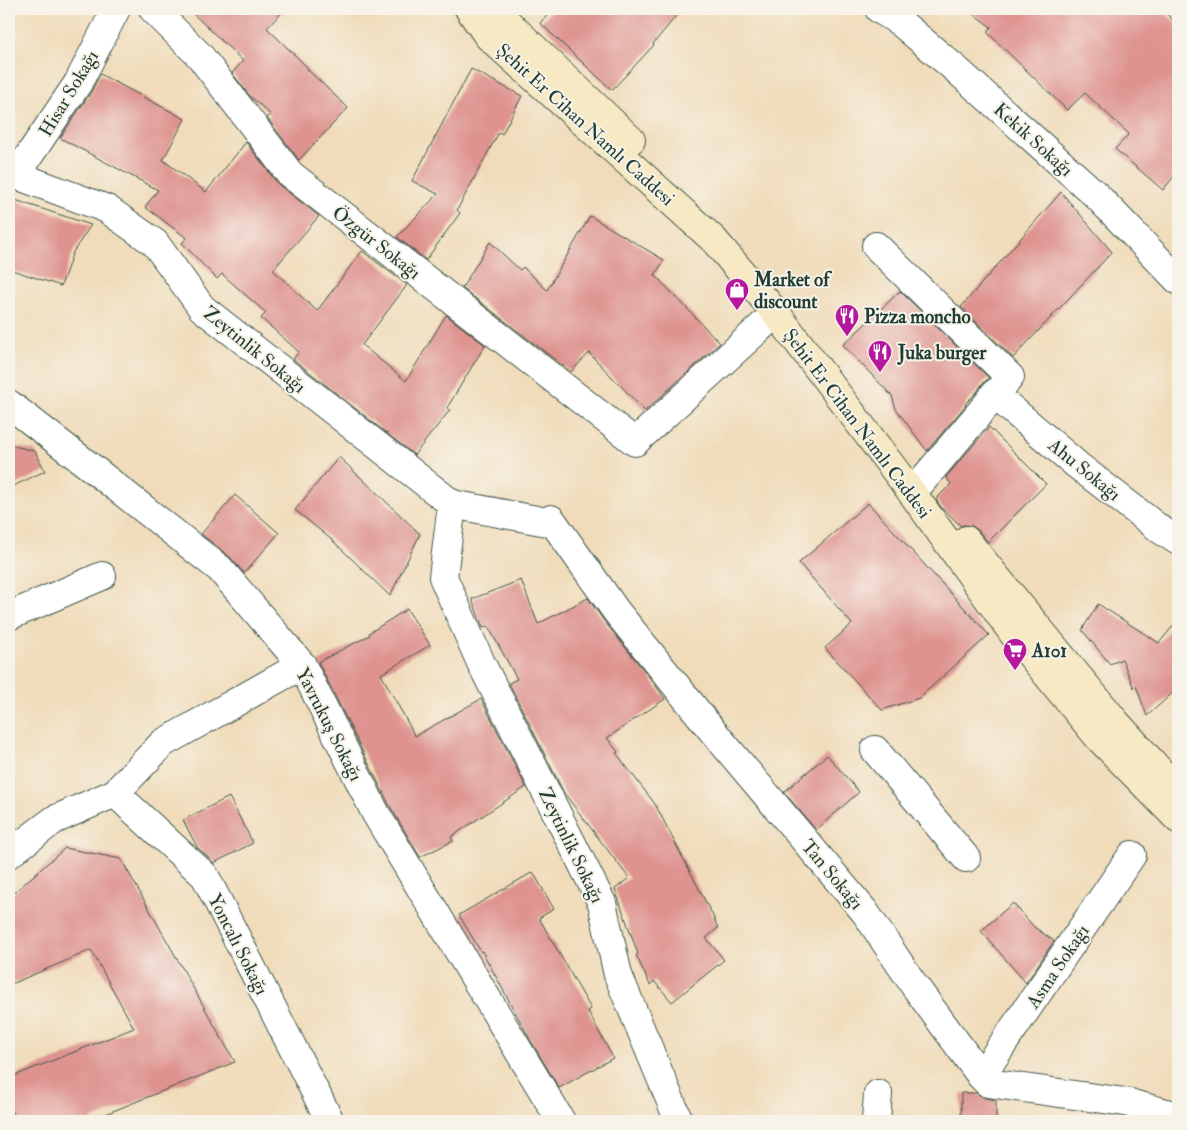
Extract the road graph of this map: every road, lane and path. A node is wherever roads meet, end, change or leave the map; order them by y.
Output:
1 (116, 9) edge
2 (153, 9) edge
3 (469, 9) edge
4 (499, 9) edge
5 (879, 9) edge
6 (12, 175) edge
7 (876, 246) dead end
8 (1178, 280) edge
9 (776, 313) junction
10 (1002, 386) junction
11 (9, 404) edge
12 (916, 488) junction
13 (452, 504) junction
14 (1178, 540) edge
15 (102, 576) dead end
16 (9, 616) edge
17 (302, 665) junction
18 (876, 750) dead end
19 (1178, 791) edge
20 (115, 793) junction
21 (1178, 819) edge
22 (9, 854) edge
23 (1132, 855) dead end
24 (966, 858) dead end
25 (981, 1076) junction
26 (878, 1094) dead end
27 (1178, 1116) edge
28 (330, 1121) edge
29 (561, 1121) edge
30 (679, 1121) edge
31 (876, 1121) edge

1 - 6 street, Hisar Sokağı
2 - 9 street, Özgür Sokağı
3 - 9 street, Şehit Er Cihan Namlı Caddesi
4 - 12 street, Şehit Er Cihan Namlı Caddesi
5 - 8 street, Kekik Sokağı
6 - 13 street, Zeytinlik Sokağı
7 - 10 street, Ahu Sokağı
9 - 12 street, Şehit Er Cihan Namlı Caddesi
10 - 12 street
10 - 14 street, Ahu Sokağı
11 - 17 street, Yavrukuş Sokağı
12 - 19 street, Şehit Er Cihan Namlı Caddesi
12 - 21 street, Şehit Er Cihan Namlı Caddesi
13 - 25 street, Tan Sokağı
13 - 30 street, Zeytinlik Sokağı
15 - 16 street
17 - 20 street
17 - 29 street, Yavrukuş Sokağı
18 - 24 street
20 - 22 street
20 - 28 street, Yoncalı Sokağı
23 - 25 street, Asma Sokağı
25 - 27 street
26 - 31 street

